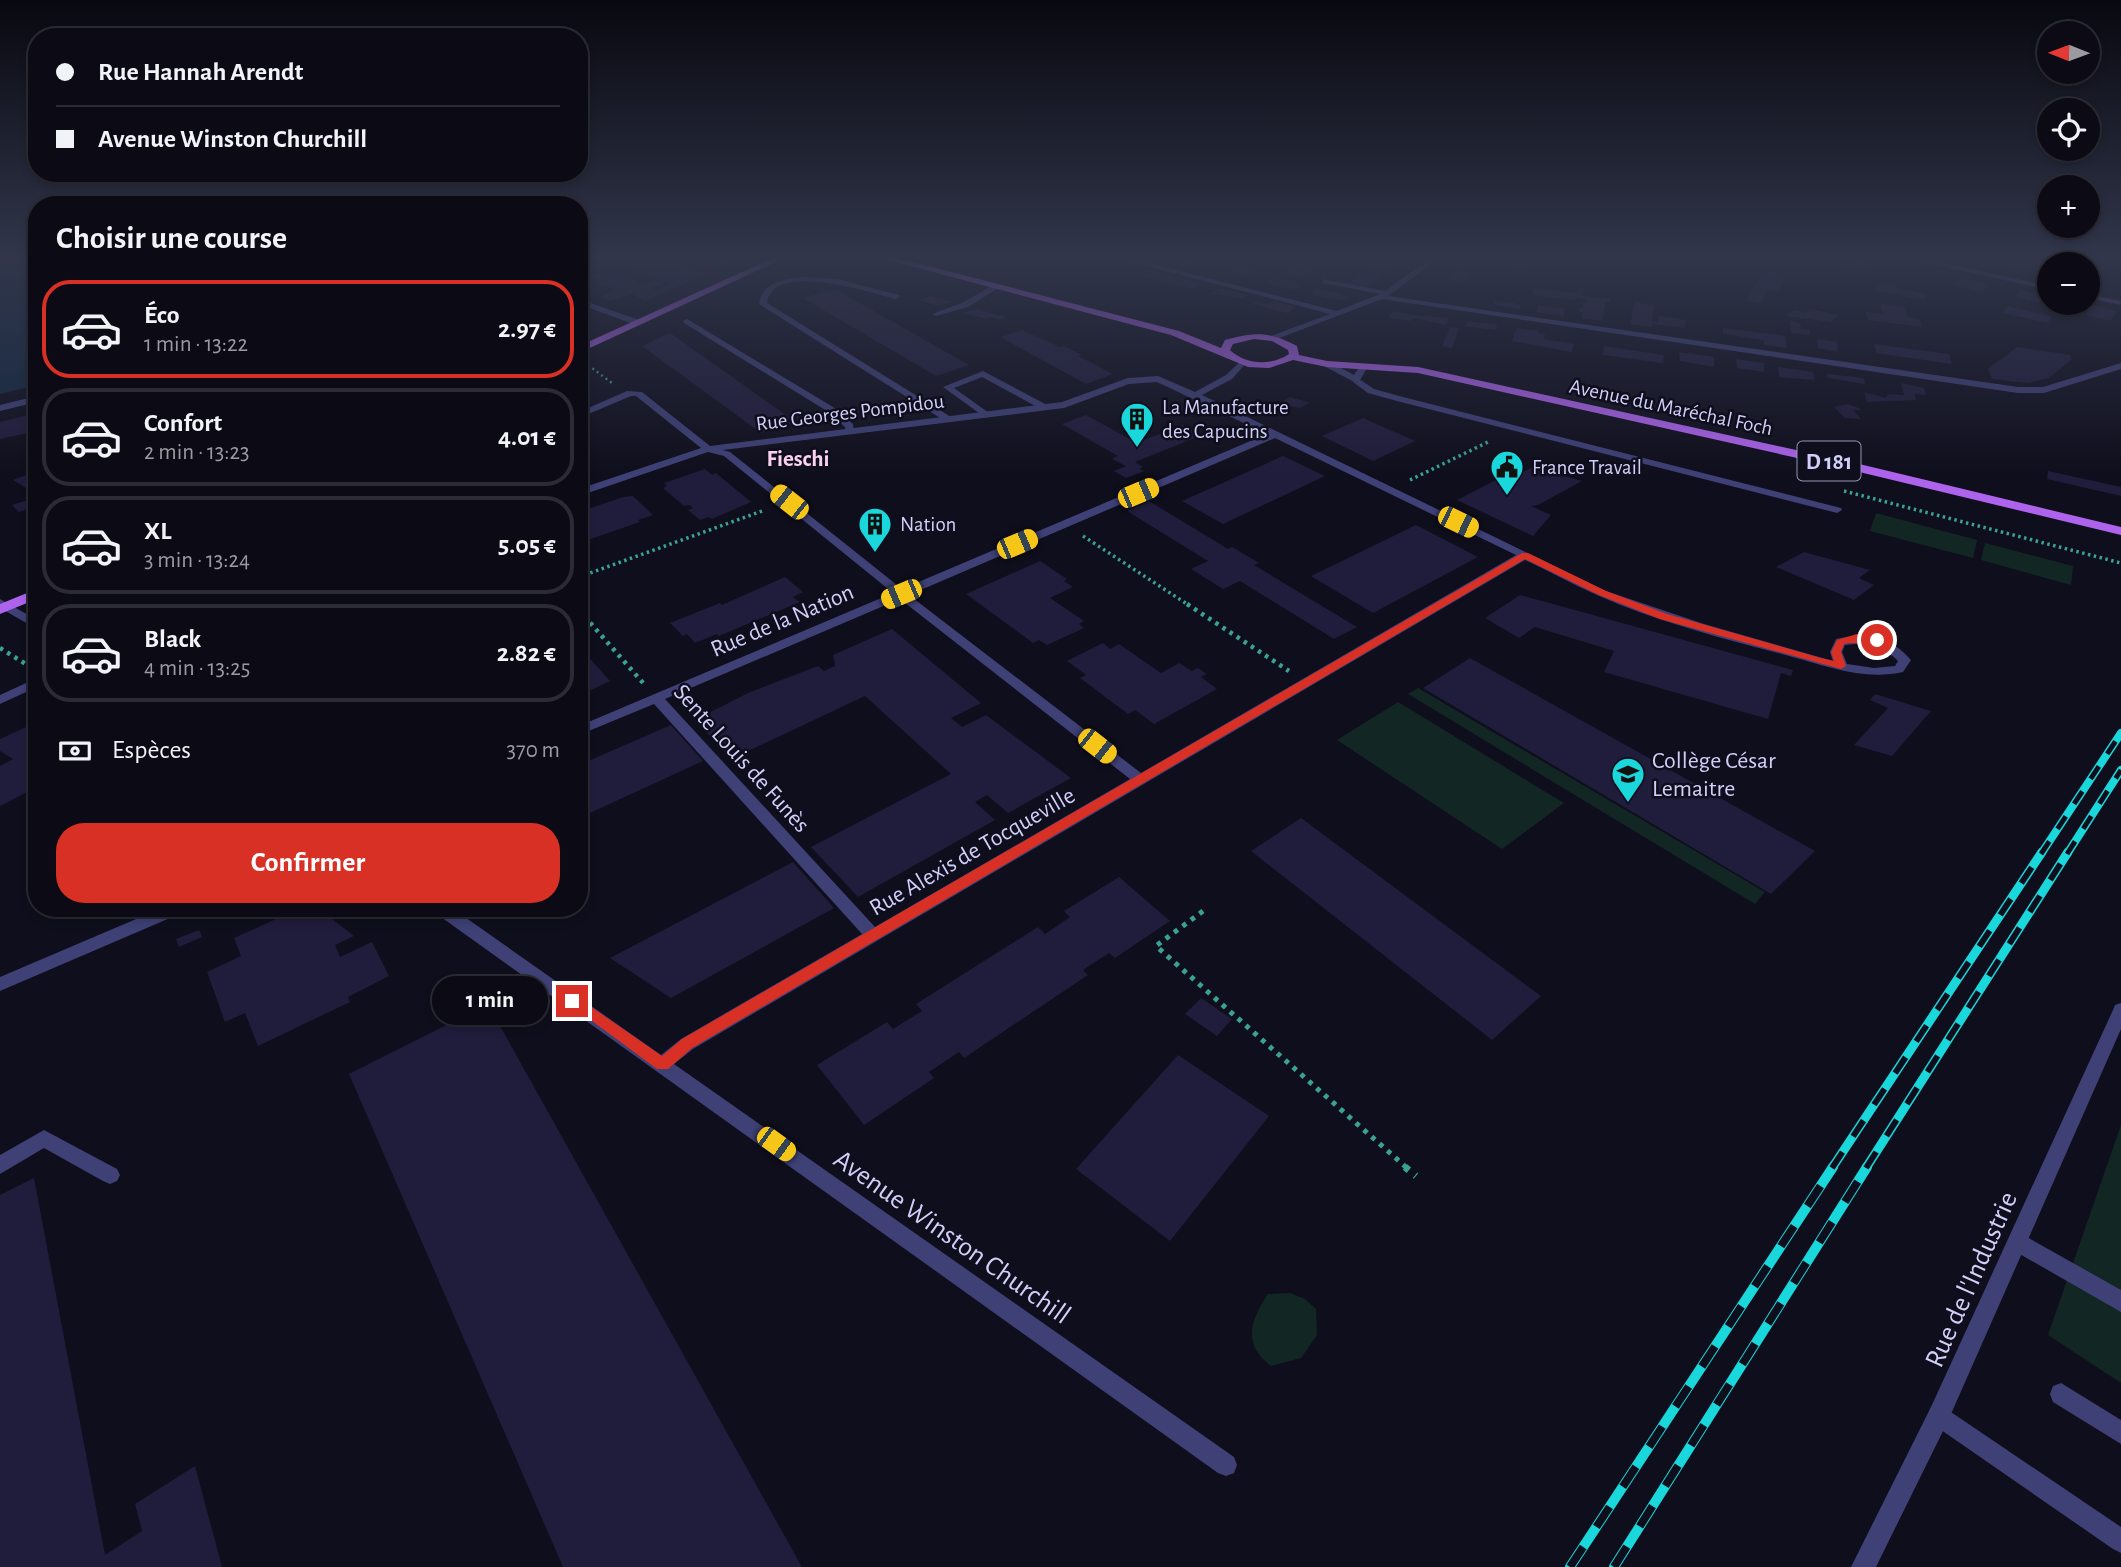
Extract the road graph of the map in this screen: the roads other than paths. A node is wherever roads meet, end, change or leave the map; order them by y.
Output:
1 (613, 330) edge
2 (622, 330) edge
3 (702, 330) edge
4 (805, 330) edge
5 (1163, 330) edge
6 (1296, 330) edge
7 (1617, 330) edge
8 (1192, 338) junction
9 (1274, 338) junction
10 (588, 339) edge
11 (1234, 339) junction
12 (588, 350) edge
13 (1228, 355) junction
14 (1292, 357) junction
15 (1243, 362) junction
16 (1327, 364) junction
17 (1364, 366) junction
18 (2121, 366) edge
19 (1356, 380) junction
20 (1195, 395) junction
21 (28, 401) edge
22 (1044, 407) junction
23 (0, 408) edge
24 (588, 411) edge
25 (986, 415) junction
26 (948, 419) junction
27 (849, 432) junction
28 (1273, 435) junction
29 (708, 449) junction
30 (588, 490) edge
31 (1837, 510) dead end
32 (2121, 531) edge
33 (1525, 555) junction
34 (28, 587) edge
35 (901, 594) junction
36 (28, 596) edge
37 (2, 604) edge
38 (28, 620) edge
39 (1841, 666) junction
40 (28, 686) edge
41 (656, 698) junction
42 (0, 700) edge
43 (588, 727) edge
44 (1140, 779) junction
45 (157, 917) edge
46 (453, 917) edge
47 (873, 935) junction
48 (0, 984) edge
49 (2121, 1010) edge
50 (663, 1064) junction
51 (0, 1166) edge
52 (110, 1175) dead end
53 (2018, 1242) junction
54 (2121, 1302) edge
55 (2061, 1394) dead end
56 (1939, 1415) junction
57 (2121, 1433) edge
58 (1226, 1465) dead end
59 (2121, 1541) edge
60 (1863, 1567) edge

1 - 10 main road
2 - 12 main road
3 - 27 street
4 - 26 street
5 - 8 main road
6 - 9 street
7 - 18 street
8 - 11 main road
8 - 13 main road
9 - 11 main road
9 - 14 main road
11 - 13 main road
13 - 15 main road
14 - 15 main road
14 - 16 main road, Avenue du Maréchal Foch / D 181
15 - 20 street
16 - 17 main road, Avenue du Maréchal Foch / D 181
16 - 19 street
17 - 19 street
17 - 32 main road, Avenue du Maréchal Foch / D 181
19 - 31 street
20 - 22 street, Rue Georges Pompidou
20 - 28 street, Rue Georges Pompidou
21 - 23 street
22 - 25 street, Rue Georges Pompidou
22 - 25 street
24 - 29 street
25 - 26 street, Rue Georges Pompidou
26 - 27 street, Rue Georges Pompidou
27 - 29 street, Rue Georges Pompidou
28 - 33 street, Rue Georges Pompidou
28 - 35 street, Rue de la Nation
29 - 30 street, Rue Georges Pompidou
29 - 35 street
33 - 39 street, Rue Georges Pompidou
33 - 44 street, Rue Alexis de Tocqueville
34 - 37 main road
35 - 41 street, Rue de la Nation
35 - 44 street
36 - 37 main road
37 - 38 street
39 - 39 street, Rue Georges Pompidou
40 - 42 street
41 - 43 street, Rue de la Nation
41 - 47 street, Sente Louis de Funès
44 - 47 street, Rue Alexis de Tocqueville
45 - 48 street
46 - 50 street, Avenue Winston Churchill
47 - 50 street, Rue Alexis de Tocqueville
49 - 53 street, Rue de l'Industrie
50 - 58 street, Avenue Winston Churchill
51 - 52 street
53 - 54 street
53 - 56 street, Rue de l'Industrie
55 - 57 street
56 - 59 street
56 - 60 street, Rue de l'Industrie

